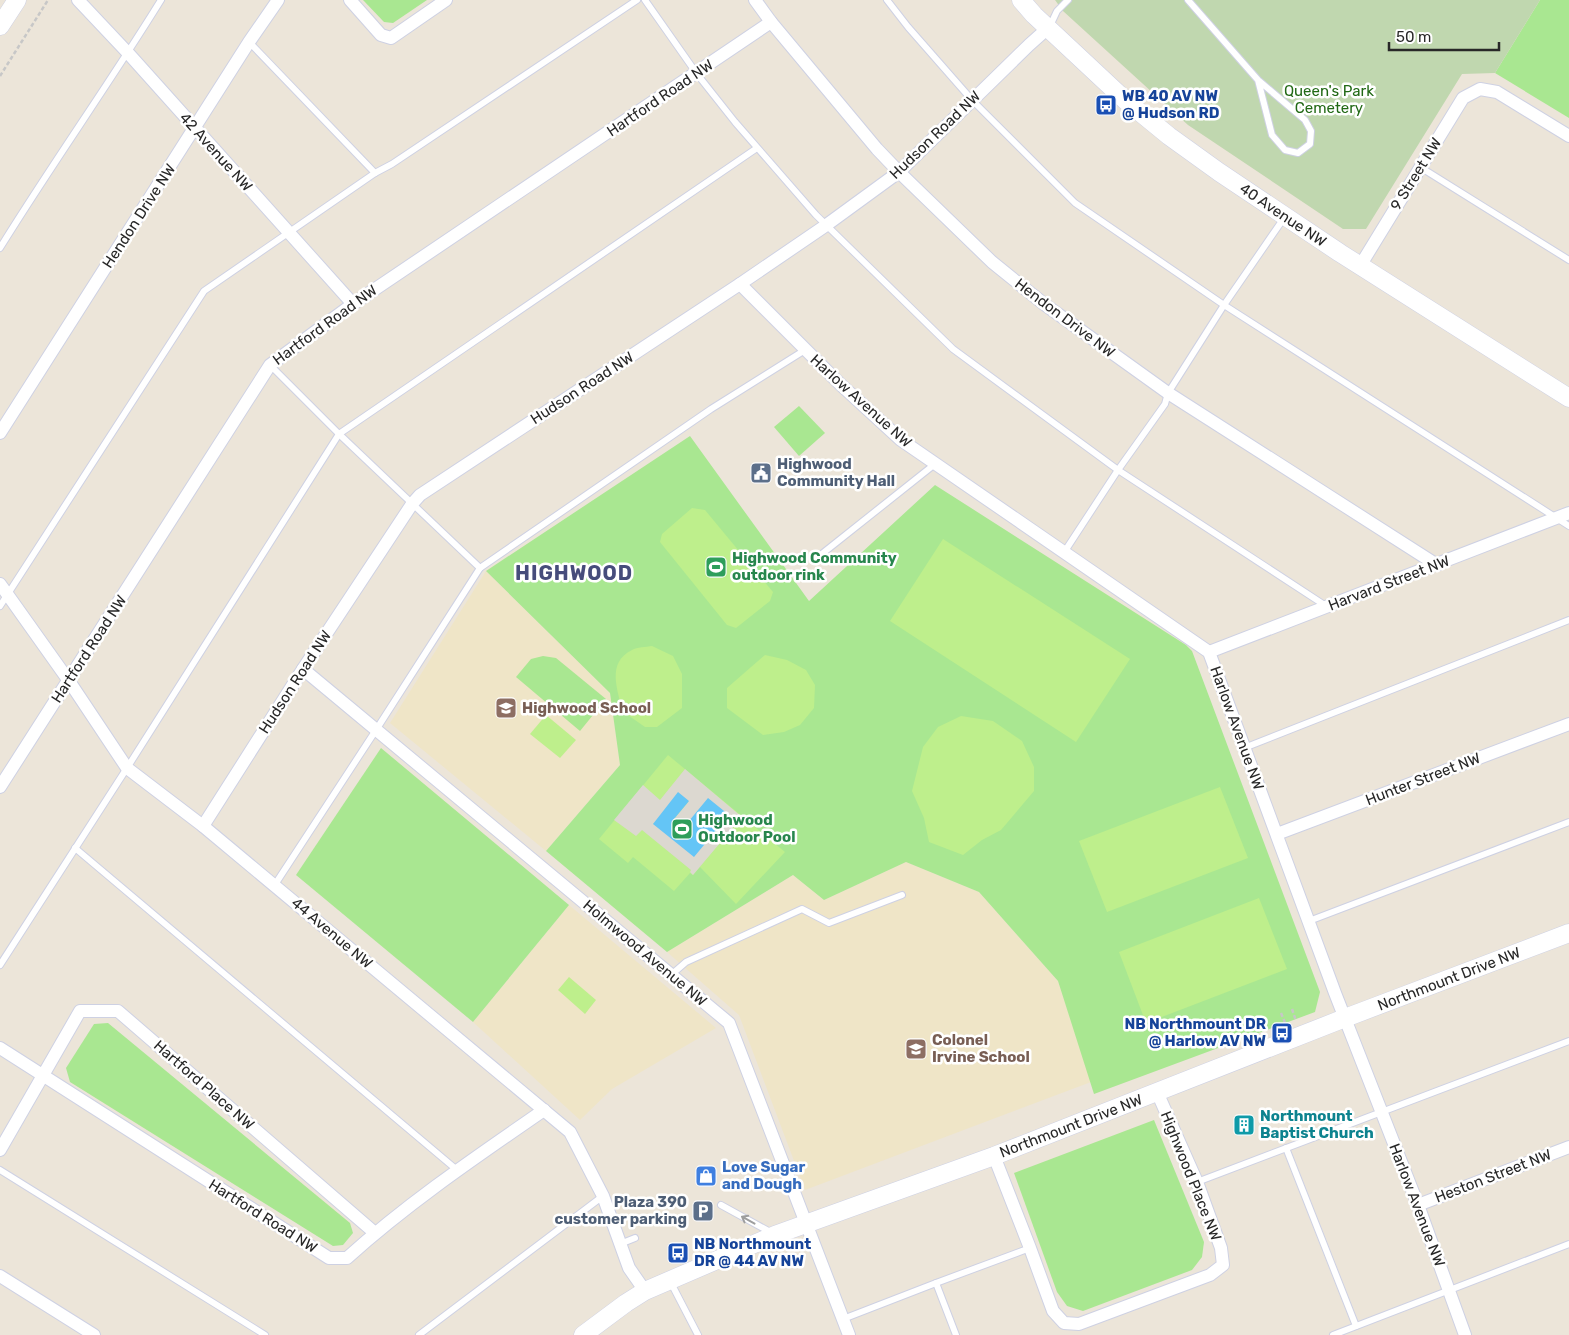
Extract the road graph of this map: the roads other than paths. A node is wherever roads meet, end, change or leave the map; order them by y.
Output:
1 (16, 0) edge
2 (78, 0) edge
3 (161, 0) edge
4 (278, 0) edge
5 (350, 0) edge
6 (446, 0) edge
7 (637, 0) edge
8 (645, 0) edge
9 (755, 0) edge
10 (887, 0) edge
11 (1022, 0) edge
12 (1068, 0) edge
13 (1188, 0) edge
14 (771, 22) junction
15 (0, 26) edge
16 (1048, 28) junction
17 (249, 42) junction
18 (128, 54) junction
19 (697, 74) junction
20 (1258, 80) junction
21 (972, 100) junction
22 (194, 128) junction
23 (1569, 136) edge
24 (757, 148) junction
25 (1420, 167) junction
26 (899, 172) junction
27 (375, 173) junction
28 (1285, 217) junction
29 (825, 226) junction
30 (288, 232) junction
31 (0, 248) edge
32 (1569, 260) edge
33 (1360, 266) junction
34 (740, 284) junction
35 (353, 304) junction
36 (1224, 305) junction
37 (805, 350) junction
38 (270, 365) junction
39 (1168, 393) junction
40 (1569, 398) edge
41 (0, 433) edge
42 (339, 434) junction
43 (935, 464) junction
44 (1118, 470) junction
45 (412, 504) junction
46 (1563, 515) edge
47 (1569, 526) edge
48 (1065, 551) junction
49 (823, 553) dead end
50 (1437, 565) junction
51 (480, 568) junction
52 (4, 589) edge
53 (0, 606) edge
54 (1327, 607) junction
55 (1569, 620) edge
56 (1209, 652) junction
57 (303, 669) junction
58 (69, 680) junction
59 (1569, 724) edge
60 (376, 730) junction
61 (1244, 748) junction
62 (128, 768) junction
63 (0, 787) edge
64 (1569, 822) edge
65 (203, 826) junction
66 (1277, 834) junction
67 (75, 848) junction
68 (274, 886) junction
69 (902, 894) dead end
70 (1309, 921) junction
71 (1569, 933) edge
72 (0, 965) edge
73 (671, 975) junction
74 (1345, 1018) junction
75 (1569, 1041) edge
76 (0, 1048) edge
77 (43, 1076) junction
78 (1157, 1092) junction
79 (544, 1110) junction
80 (1381, 1112) junction
81 (1569, 1147) edge
82 (1286, 1148) junction
83 (0, 1150) edge
84 (994, 1156) junction
85 (0, 1170) edge
86 (457, 1170) junction
87 (789, 1179) junction
88 (1197, 1182) junction
89 (771, 1186) dead end
90 (603, 1196) junction
91 (1418, 1204) junction
92 (721, 1205) dead end
93 (807, 1223) junction
94 (375, 1232) junction
95 (775, 1235) junction
96 (635, 1238) dead end
97 (620, 1244) junction
98 (1569, 1244) edge
99 (1030, 1248) junction
100 (0, 1276) edge
101 (670, 1280) junction
102 (936, 1283) junction
103 (1449, 1290) junction
104 (645, 1291) junction
105 (843, 1320) junction
106 (1356, 1326) junction
107 (94, 1335) edge
108 (265, 1335) edge
109 (419, 1335) edge
110 (583, 1335) edge
111 (698, 1335) edge
112 (849, 1335) edge
113 (956, 1335) edge
114 (1333, 1335) edge
115 (1465, 1335) edge

1 - 15 street
2 - 18 street, 42 Avenue NW
3 - 18 lane
4 - 17 street, Hendon Drive NW
5 - 6 street
7 - 27 lane
8 - 19 lane
9 - 14 street, Hendon Drive NW
10 - 21 lane
11 - 16 street, 40 Avenue NW
12 - 16 lane
13 - 20 lane
14 - 19 street, Hartford Road NW
14 - 26 street, Hendon Drive NW
16 - 21 street, Hudson Road NW
16 - 28 street, 40 Avenue NW
17 - 22 street, Hendon Drive NW
17 - 27 lane
18 - 22 street, 42 Avenue NW
18 - 31 lane
19 - 24 lane
19 - 35 street, Hartford Road NW
20 - 20 lane
21 - 26 street, Hudson Road NW
21 - 36 lane
22 - 30 street, 42 Avenue NW
22 - 41 street, Hendon Drive NW
23 - 25 street, 9 Street NW
24 - 29 lane
24 - 42 lane
25 - 32 lane
25 - 33 street, 9 Street NW
26 - 29 street, Hudson Road NW
26 - 39 street, Hendon Drive NW
27 - 30 lane
28 - 33 street, 40 Avenue NW
28 - 36 lane
29 - 34 street, Hudson Road NW
29 - 44 lane
30 - 35 street, 42 Avenue NW
30 - 52 lane
33 - 40 street, 40 Avenue NW
34 - 37 street, Harlow Avenue NW
34 - 45 street, Hudson Road NW
35 - 38 street, Hartford Road NW
36 - 39 lane
36 - 46 lane
37 - 43 street, Harlow Avenue NW
37 - 51 lane
38 - 42 lane
38 - 58 street, Hartford Road NW
39 - 44 lane
39 - 50 street, Hendon Drive NW
42 - 45 lane
42 - 62 lane
43 - 48 street, Harlow Avenue NW
43 - 49 lane
44 - 48 lane
44 - 54 lane
45 - 51 lane
45 - 57 street, Hudson Road NW
46 - 47 lane
46 - 50 street, Harvard Street NW
48 - 56 street, Harlow Avenue NW
50 - 54 street, Harvard Street NW
51 - 60 lane
52 - 53 lane
52 - 58 street, 44 Avenue NW
54 - 56 street, Harvard Street NW
55 - 61 lane
56 - 61 street, Harlow Avenue NW
57 - 60 street, Holmwood Avenue NW
57 - 65 street, Hudson Road NW
58 - 62 street, 44 Avenue NW
58 - 63 street, Hartford Road NW
59 - 66 street, Hunter Street NW
60 - 68 lane
60 - 73 street, Holmwood Avenue NW
61 - 66 street, Harlow Avenue NW
62 - 65 street, 44 Avenue NW
62 - 67 lane
64 - 70 lane
65 - 68 street, 44 Avenue NW
66 - 70 street, Harlow Avenue NW
67 - 72 lane
67 - 86 lane
68 - 79 street, 44 Avenue NW
69 - 73 lane
70 - 74 street, Harlow Avenue NW
71 - 74 street, Northmount Drive NW
73 - 87 street, Holmwood Avenue NW
74 - 78 street, Northmount Drive NW
74 - 80 street, Harlow Avenue NW
75 - 80 lane
76 - 77 street, Hartford Road NW
77 - 83 street
77 - 94 street, Hartford Road NW
77 - 94 street, Hartford Place NW
78 - 84 street, Northmount Drive NW
78 - 88 street, Highwood Place NW
79 - 86 street, Hartford Road NW
79 - 90 street, 44 Avenue NW
80 - 82 lane
80 - 91 street, Harlow Avenue NW
81 - 91 street, Heston Street NW
82 - 88 lane
82 - 106 lane
84 - 93 street, Northmount Drive NW
84 - 99 street, Highwood Place NW
85 - 108 lane
86 - 94 street, Hartford Road NW
87 - 89 lane
87 - 93 street, Holmwood Avenue NW
88 - 99 street, Highwood Place NW
90 - 97 street, 44 Avenue NW
90 - 109 lane
91 - 103 street, Harlow Avenue NW
95 -> 92 lane
93 - 95 street, Northmount Drive NW
93 - 105 street, Holmwood Avenue NW
95 - 101 street, Northmount Drive NW
96 - 97 lane
97 - 104 street, 44 Avenue NW
98 - 103 lane
99 - 102 lane
100 - 107 street
101 - 104 street, Northmount Drive NW
101 - 111 lane
102 - 105 lane
102 - 113 lane
103 - 106 lane
103 - 115 street, Harlow Avenue NW
104 - 110 street, Northmount Drive NW
105 - 112 street, Holmwood Avenue NW
106 - 114 lane

